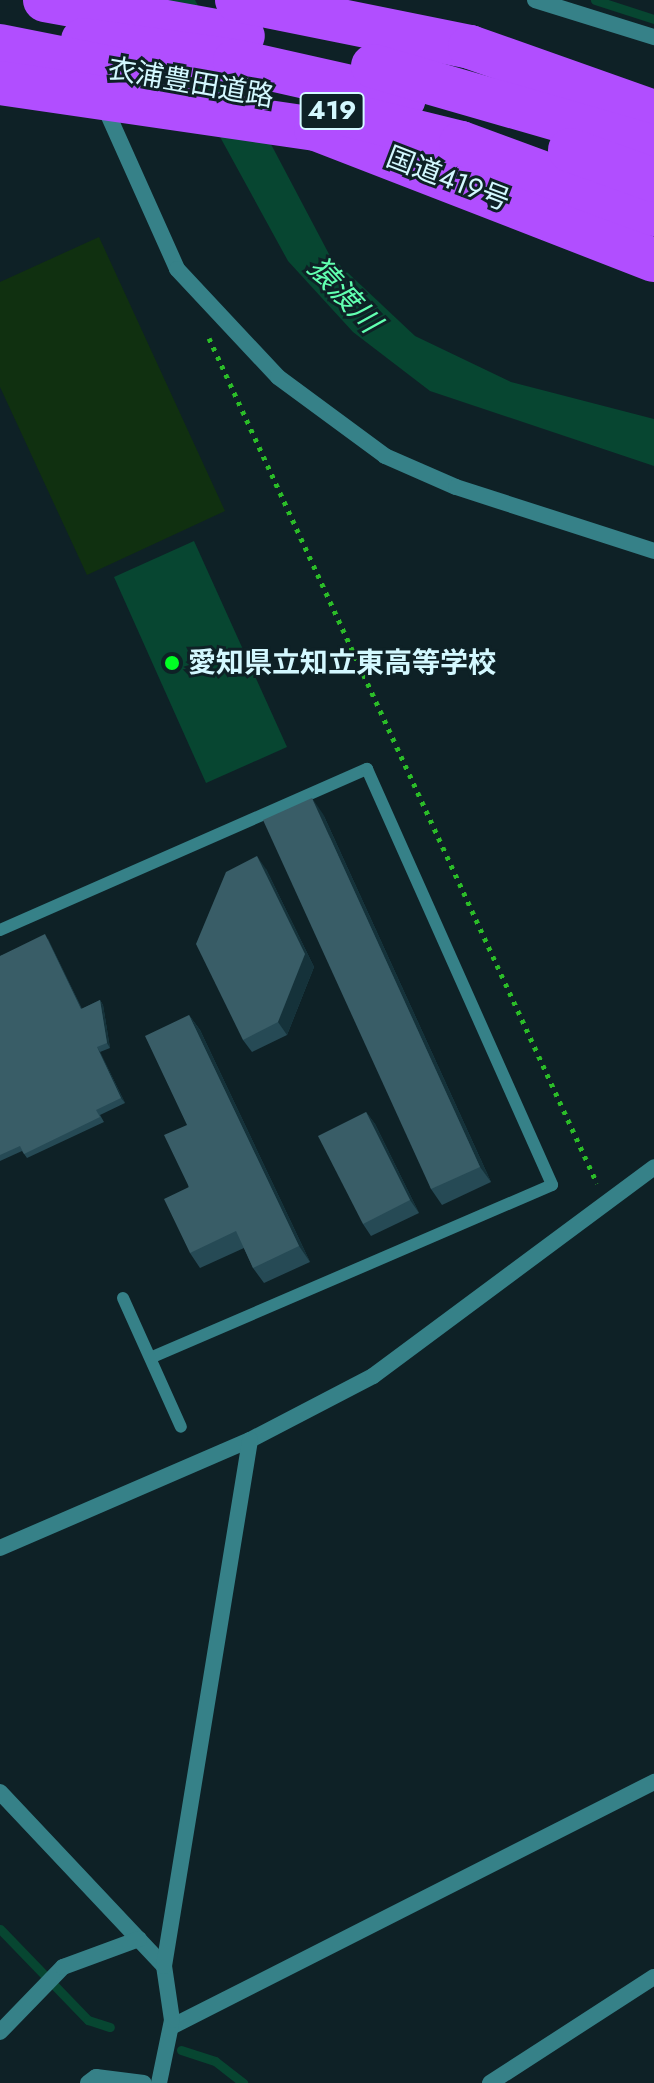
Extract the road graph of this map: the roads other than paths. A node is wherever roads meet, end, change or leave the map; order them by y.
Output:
1 (45, 0) edge
2 (535, 0) edge
3 (278, 4) edge
4 (0, 30) edge
5 (654, 37) edge
6 (0, 46) edge
7 (0, 83) edge
8 (119, 96) junction
9 (654, 112) edge
10 (654, 147) edge
11 (654, 180) edge
12 (654, 214) edge
13 (654, 260) edge
14 (654, 551) edge
15 (0, 930) edge
16 (654, 1167) edge
17 (123, 1298) dead end
18 (151, 1358) junction
19 (181, 1427) dead end
20 (250, 1440) junction
21 (0, 1548) edge
22 (654, 1782) edge
23 (0, 1792) edge
24 (139, 1939) junction
25 (164, 1966) junction
26 (654, 1977) edge
27 (171, 2027) junction
28 (0, 2032) edge
29 (88, 2083) edge
30 (144, 2083) edge
31 (159, 2083) edge
32 (490, 2083) edge

1 - 10 highway, 衣浦豊田道路 / 419
2 - 5 street
3 - 9 highway
4 - 11 highway, 衣浦豊田道路 / 419
6 - 12 highway, 衣浦豊田道路 / 419
7 - 8 highway, 国道419号 / 419
8 - 13 highway, 国道419号 / 419
8 - 14 street
15 - 18 lane
16 - 20 street
17 - 18 lane
18 - 19 lane
20 - 21 street
20 - 25 street
22 - 27 street
23 - 24 street
24 - 25 street
24 - 28 street
25 - 27 street
26 - 32 street
27 - 31 street
29 - 30 street

